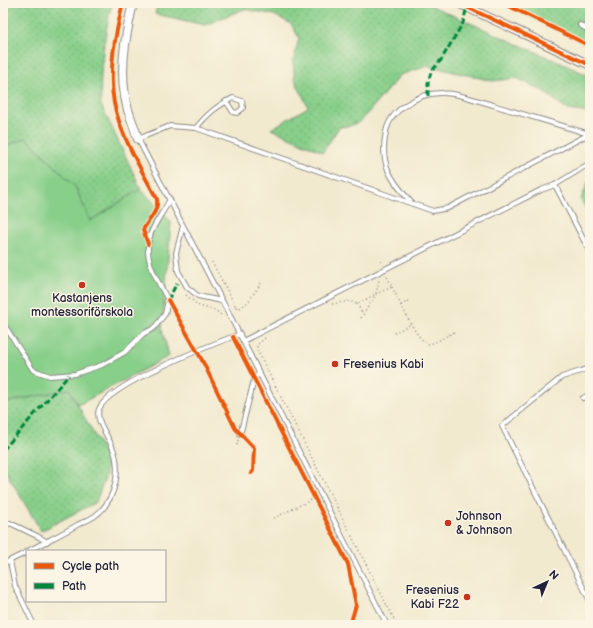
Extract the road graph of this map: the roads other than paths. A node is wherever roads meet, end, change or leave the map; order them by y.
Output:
1 (134, 3) edge
2 (458, 3) edge
3 (580, 25) dead end
4 (590, 31) edge
5 (590, 65) edge
6 (226, 101) dead end
7 (196, 128) junction
8 (590, 134) edge
9 (138, 138) junction
10 (590, 163) edge
11 (556, 185) junction
12 (170, 200) junction
13 (413, 204) junction
14 (184, 226) junction
15 (590, 252) edge
16 (222, 301) junction
17 (3, 323) edge
18 (240, 334) junction
19 (243, 341) junction
20 (590, 368) edge
21 (258, 373) junction
22 (590, 396) edge
23 (583, 398) dead end
24 (240, 435) road end
25 (3, 527) edge
26 (47, 542) junction
27 (34, 550) edge
28 (26, 552) edge
29 (10, 561) junction
30 (3, 564) edge
31 (590, 601) edge
32 (34, 625) edge
33 (387, 625) edge

1 - 9 street
2 - 5 street
3 - 4 lane
6 - 7 lane
7 - 9 lane
7 - 13 lane
8 - 13 lane
8 - 13 lane
9 - 12 lane
10 - 11 lane
11 - 15 lane
11 - 19 lane
12 - 14 lane
12 - 17 lane
14 - 16 lane
14 - 16 lane
16 - 18 lane
18 - 19 lane
18 - 26 lane
19 - 21 lane
20 - 31 lane
21 - 24 lane
21 - 33 lane
22 - 23 lane
25 - 26 lane
26 - 27 lane
28 - 29 lane
29 - 30 lane
29 - 32 lane

